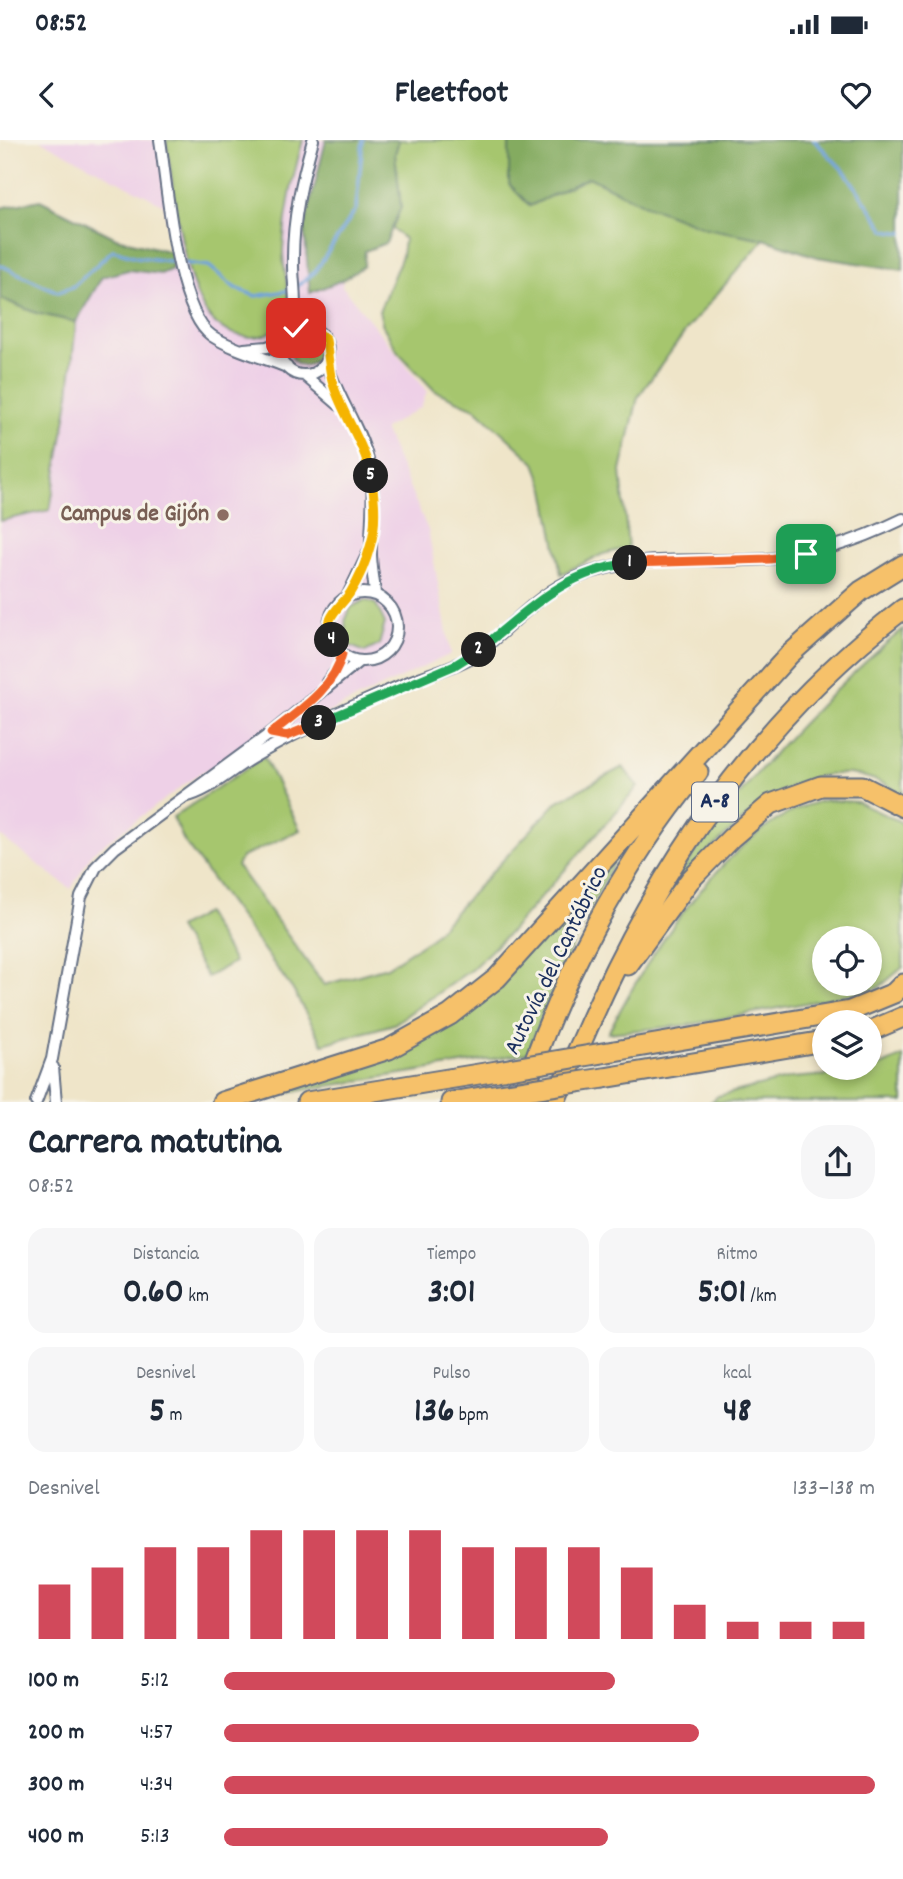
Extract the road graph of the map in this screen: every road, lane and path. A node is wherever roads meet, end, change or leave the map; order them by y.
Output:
1 (160, 140) edge
2 (313, 140) edge
3 (296, 300) junction
4 (312, 328) junction
5 (285, 337) junction
6 (241, 349) junction
7 (326, 361) junction
8 (286, 367) junction
9 (304, 375) junction
10 (344, 409) junction
11 (903, 519) edge
12 (371, 546) junction
13 (903, 565) edge
14 (903, 571) edge
15 (375, 594) junction
16 (348, 595) junction
17 (903, 609) edge
18 (342, 654) junction
19 (358, 662) junction
20 (312, 700) junction
21 (305, 731) junction
22 (271, 733) junction
23 (184, 797) junction
24 (903, 807) edge
25 (903, 984) edge
26 (903, 1017) edge
27 (882, 1026) edge
28 (584, 1037) junction
29 (812, 1043) edge
30 (52, 1059) junction
31 (36, 1102) edge
32 (56, 1102) edge
33 (222, 1102) edge
34 (307, 1102) edge
35 (451, 1102) edge
36 (520, 1102) edge
37 (555, 1102) edge

1 - 6 street
2 - 3 street
3 - 4 street
3 - 5 street
4 - 5 street
4 - 7 street
5 - 6 street
5 - 8 street
6 - 8 street
7 - 9 street
7 - 10 street
8 - 9 street
9 - 10 street
10 - 12 street
11 - 21 street
12 - 15 street
12 - 16 street
13 - 33 highway
14 - 36 highway, Autovía del Cantábrico / A-8
15 - 16 street
15 - 19 street
16 - 18 street
17 - 28 highway, A-8
18 - 19 street
18 - 20 street
19 - 20 street
20 - 22 street
21 - 22 street
21 - 23 street
22 - 23 street
23 - 30 street
24 - 28 highway
25 - 34 highway, bridge
26 - 27 highway
28 - 37 highway, A-8
29 - 35 highway, bridge
30 - 31 street
30 - 32 street

